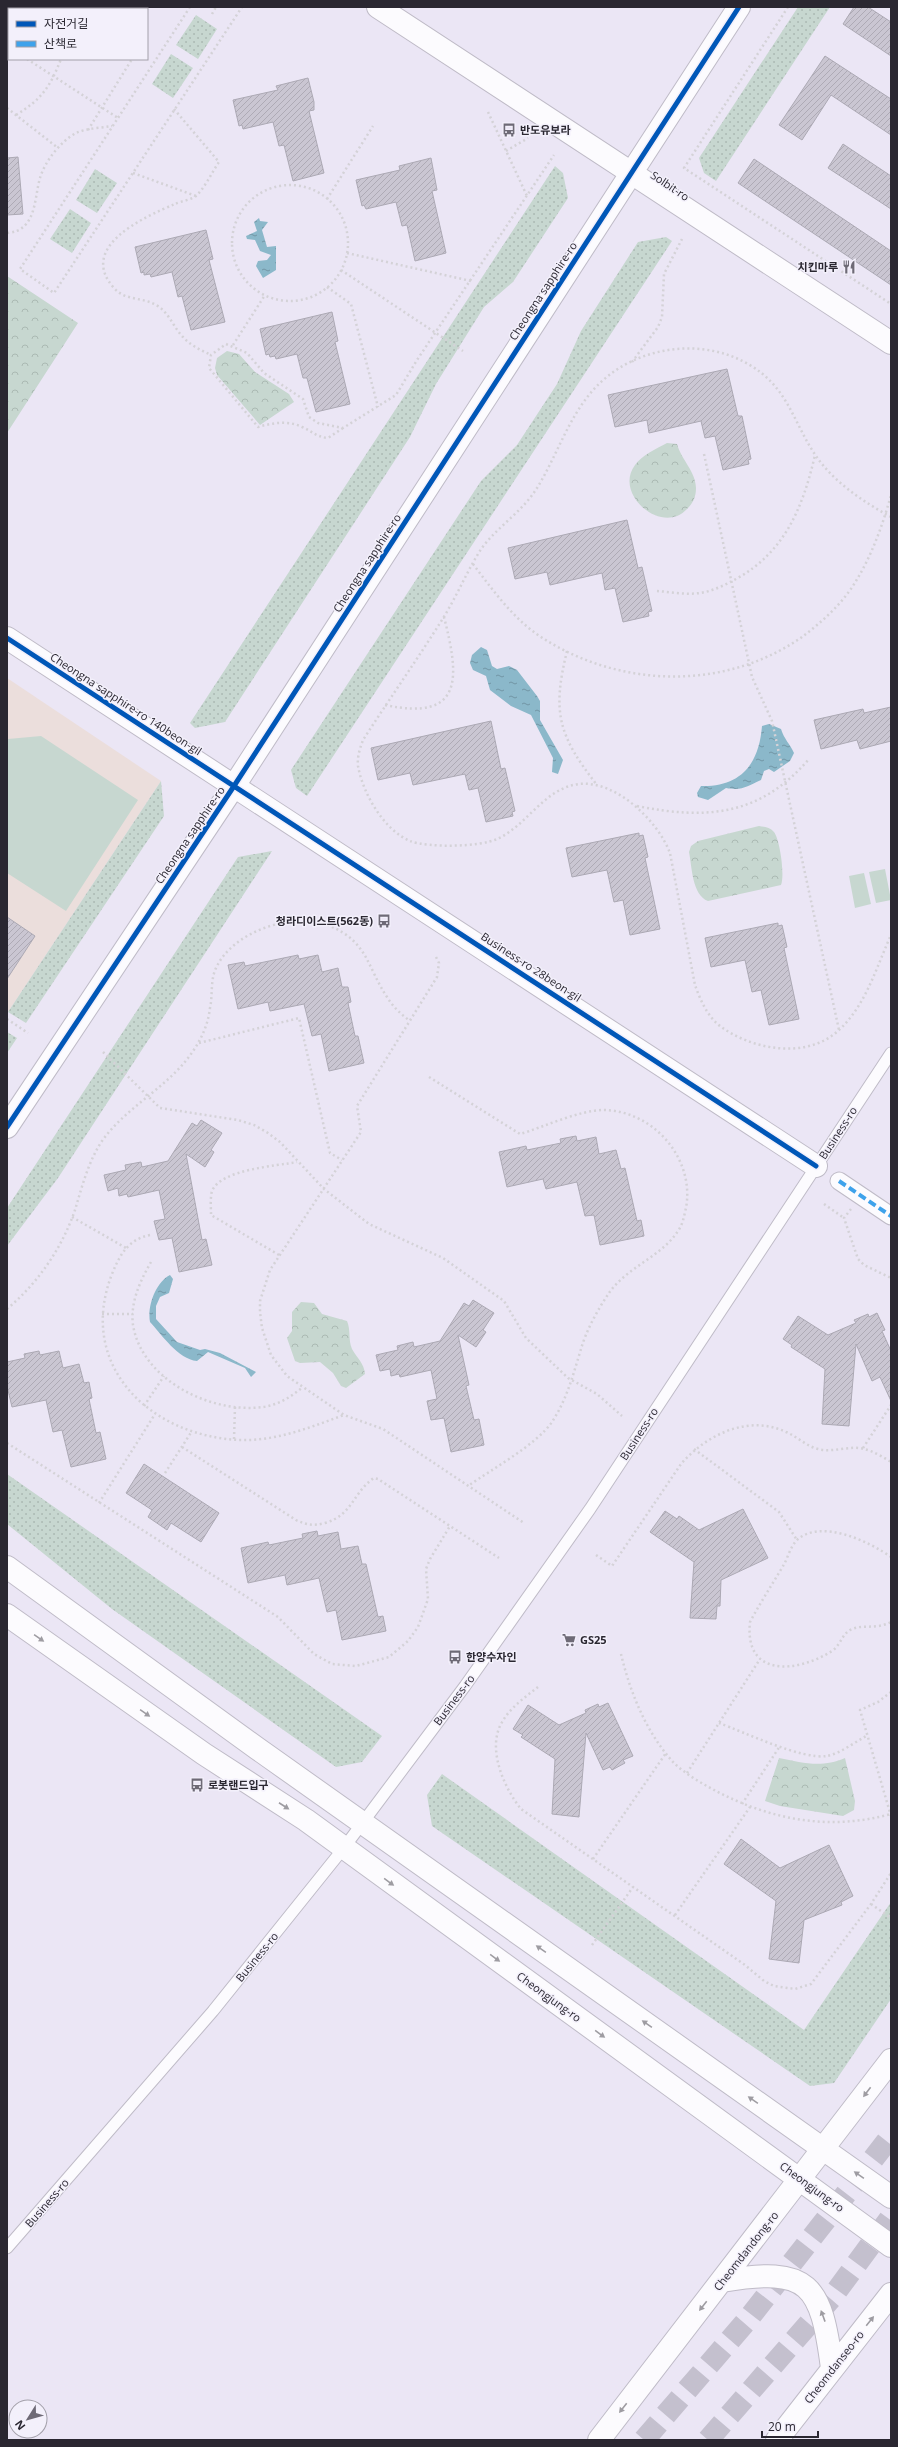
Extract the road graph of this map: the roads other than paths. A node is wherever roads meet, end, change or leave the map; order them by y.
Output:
1 (378, 7) edge
2 (739, 7) edge
3 (632, 172) junction
4 (891, 343) edge
5 (7, 638) edge
6 (234, 786) junction
7 (891, 1053) edge
8 (7, 1127) edge
9 (816, 1166) junction
10 (839, 1181) dead end
11 (891, 1216) edge
12 (7, 1567) edge
13 (7, 1615) edge
14 (362, 1823) junction
15 (343, 1849) junction
16 (891, 2060) edge
17 (824, 2150) junction
18 (801, 2179) junction
19 (891, 2197) edge
20 (891, 2246) edge
21 (7, 2248) edge
22 (722, 2281) junction
23 (891, 2294) edge
24 (832, 2368) junction
25 (599, 2440) edge
26 (778, 2440) edge

1 - 3 main road, Solbit-ro
2 - 3 main road, Cheongna sapphire-ro
3 - 4 main road, Solbit-ro
3 - 6 main road, Cheongna sapphire-ro
5 - 6 main road, Cheongna sapphire-ro 140beon-gil
6 - 8 main road, Cheongna sapphire-ro
6 - 9 main road, Business-ro 28beon-gil
7 - 9 lane, Business-ro
9 - 14 lane, Business-ro
10 - 11 street
12 - 14 main road
13 -> 15 main road, Cheongjung-ro
14 - 15 lane, Business-ro
17 -> 14 main road
15 -> 18 main road, Cheongjung-ro
15 - 21 lane, Business-ro
16 -> 17 main road, Cheomdandong-ro
17 - 18 main road, Cheomdandong-ro
19 -> 17 main road
18 - 20 main road, Cheongjung-ro
18 - 22 main road, Cheomdandong-ro
24 -> 22 main road
22 -> 25 main road, Cheomdandong-ro
24 -> 23 main road, Cheomdanseo-ro
24 - 26 main road, Cheomdanseo-ro

